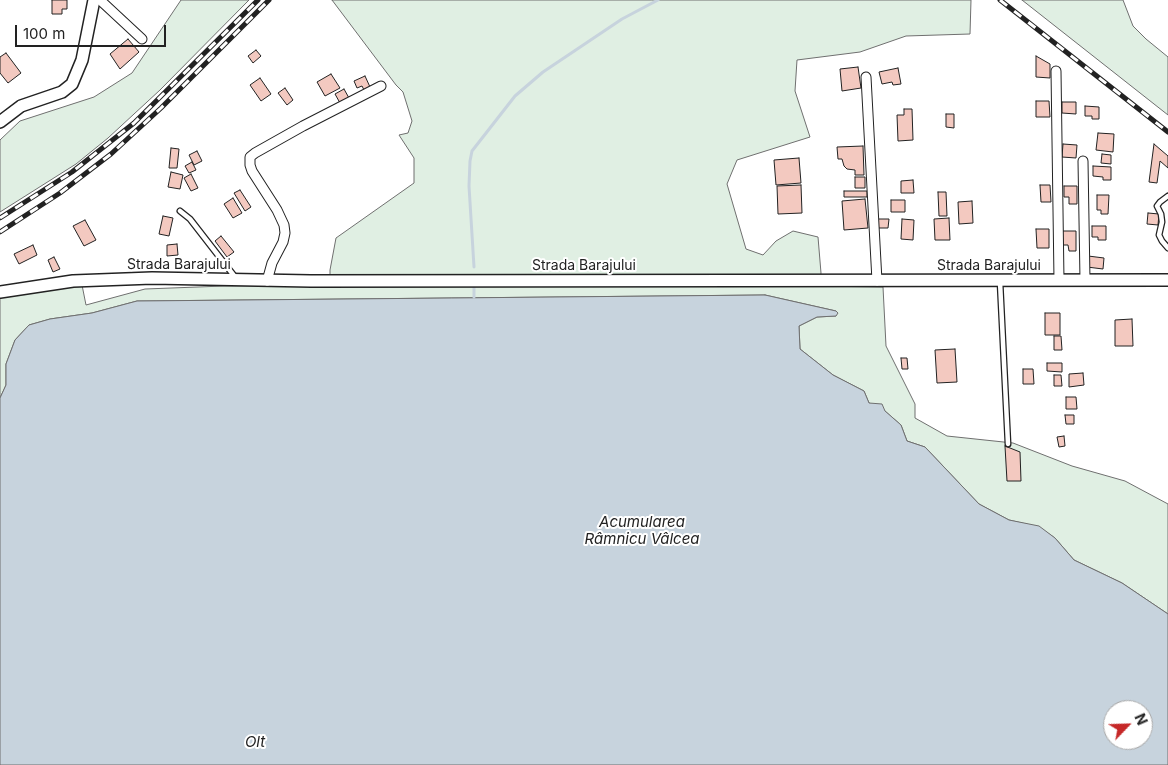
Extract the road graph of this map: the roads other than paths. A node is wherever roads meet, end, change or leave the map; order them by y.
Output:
1 (100, 1) edge
2 (142, 39) dead end
3 (1056, 70) dead end
4 (866, 77) dead end
5 (381, 86) dead end
6 (0, 122) edge
7 (1083, 161) dead end
8 (1168, 196) edge
9 (180, 211) dead end
10 (1168, 248) edge
11 (238, 280) junction
12 (1059, 280) junction
13 (1085, 280) junction
14 (1168, 280) edge
15 (267, 281) junction
16 (877, 281) junction
17 (1000, 281) junction
18 (0, 292) edge
19 (1008, 444) dead end

1 - 2 street
1 - 6 street
3 - 12 street
4 - 16 street
5 - 15 street
7 - 13 street
8 - 10 lane
9 - 11 lane
11 - 15 street, Strada Barajului
11 - 18 street, Strada Barajului
12 - 13 street, Strada Barajului
12 - 17 street, Strada Barajului
13 - 14 street, Strada Barajului
15 - 16 street, Strada Barajului
16 - 17 street, Strada Barajului
17 - 19 lane

